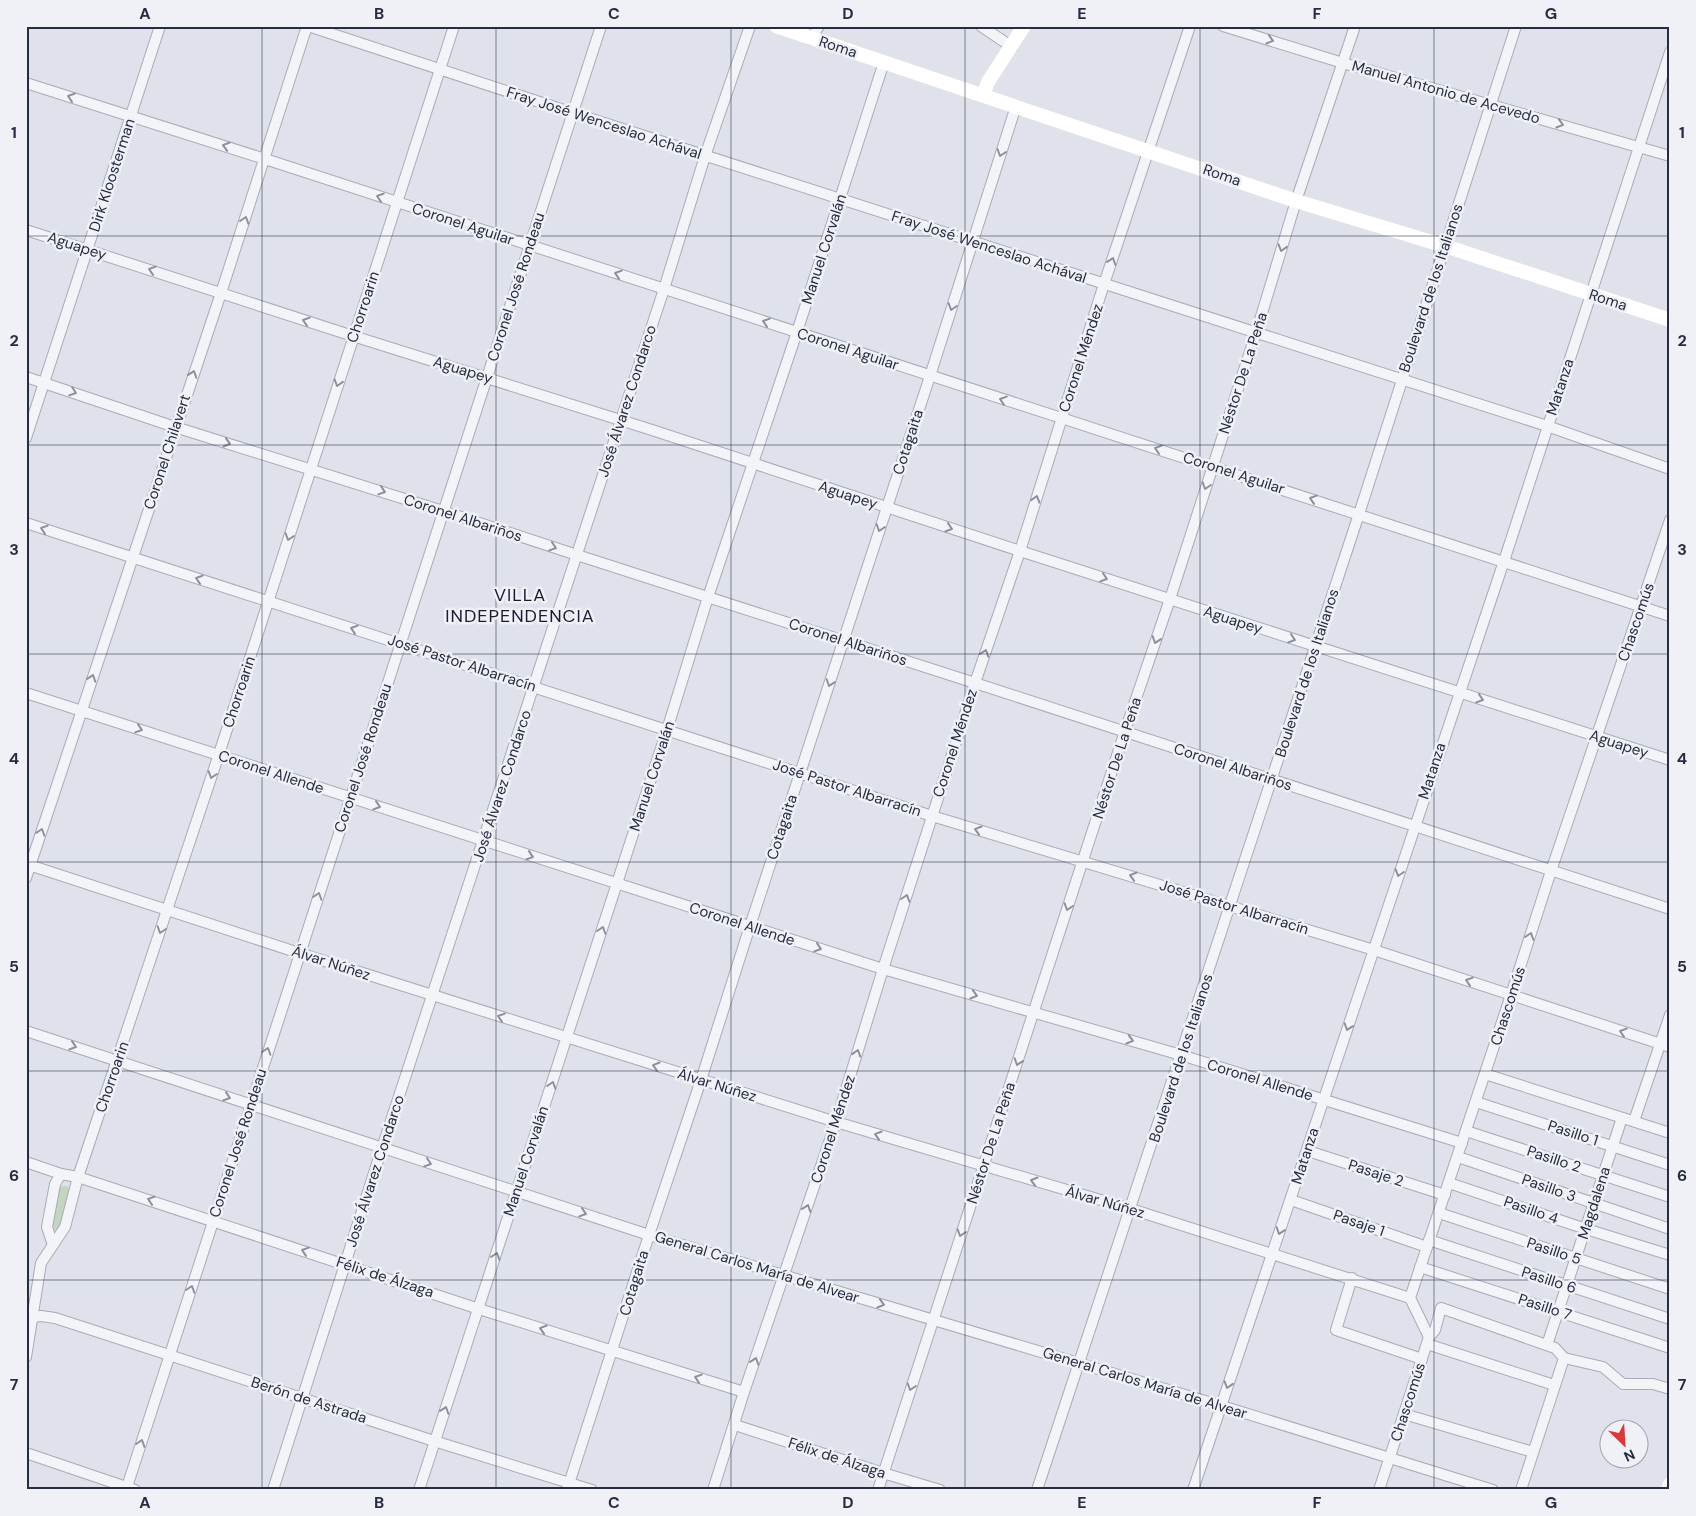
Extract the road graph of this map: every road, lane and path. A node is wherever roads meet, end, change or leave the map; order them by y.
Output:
1 (160, 26) edge
2 (308, 26) edge
3 (454, 26) edge
4 (601, 26) edge
5 (750, 26) edge
6 (776, 26) edge
7 (819, 26) edge
8 (981, 26) edge
9 (1024, 26) edge
10 (1190, 26) edge
11 (1223, 26) edge
12 (1355, 26) edge
13 (1516, 26) edge
14 (811, 39) junction
15 (1012, 47) junction
16 (1670, 52) edge
17 (884, 62) junction
18 (1343, 63) junction
19 (441, 70) junction
20 (26, 83) edge
21 (983, 95) junction
22 (1490, 104) junction
23 (1016, 106) junction
24 (573, 113) junction
25 (130, 117) junction
26 (1638, 148) junction
27 (1149, 150) junction
28 (705, 156) junction
29 (1670, 156) edge
30 (265, 159) junction
31 (840, 199) junction
32 (1296, 201) junction
33 (397, 203) junction
34 (26, 230) edge
35 (973, 242) junction
36 (530, 245) junction
37 (1445, 246) junction
38 (88, 250) junction
39 (1104, 284) junction
40 (664, 289) junction
41 (221, 293) junction
42 (1590, 295) junction
43 (1670, 320) edge
44 (797, 332) junction
45 (1256, 333) junction
46 (353, 336) junction
47 (930, 376) junction
48 (26, 377) edge
49 (486, 378) junction
50 (1402, 380) junction
51 (44, 382) junction
52 (1061, 418) junction
53 (621, 421) junction
54 (1547, 426) junction
55 (175, 427) junction
56 (26, 438) edge
57 (753, 463) junction
58 (1213, 466) junction
59 (311, 469) junction
60 (1670, 469) edge
61 (886, 507) junction
62 (443, 511) junction
63 (1359, 514) junction
64 (1670, 520) edge
65 (26, 523) edge
66 (1020, 551) junction
67 (577, 555) junction
68 (133, 558) junction
69 (1504, 562) junction
70 (708, 597) junction
71 (1170, 599) junction
72 (268, 601) junction
73 (1641, 606) junction
74 (1670, 616) edge
75 (844, 641) junction
76 (400, 644) junction
77 (1315, 646) junction
78 (975, 683) junction
79 (534, 686) junction
80 (1458, 692) junction
81 (26, 693) edge
82 (81, 710) junction
83 (667, 730) junction
84 (1125, 731) junction
85 (1597, 737) junction
86 (219, 754) junction
87 (1670, 760) edge
88 (800, 773) junction
89 (1272, 780) junction
90 (351, 798) junction
91 (932, 816) junction
92 (1414, 827) junction
93 (484, 840) junction
94 (1083, 861) junction
95 (28, 864) edge
96 (1551, 871) junction
97 (26, 878) edge
98 (617, 884) junction
99 (1230, 906) junction
100 (1670, 909) edge
101 (168, 910) junction
102 (750, 926) junction
103 (1374, 950) junction
104 (299, 953) junction
105 (883, 969) junction
106 (432, 995) junction
107 (1511, 995) junction
108 (1034, 1012) junction
109 (1670, 1015) edge
110 (26, 1031) edge
111 (567, 1038) junction
112 (1665, 1046) edge
113 (1182, 1056) junction
114 (117, 1061) junction
115 (1485, 1074) junction
116 (701, 1080) junction
117 (1324, 1099) junction
118 (1476, 1102) junction
119 (250, 1104) junction
120 (1622, 1118) junction
121 (1634, 1121) junction
122 (836, 1122) junction
123 (1466, 1131) junction
124 (1670, 1133) edge
125 (1462, 1143) junction
126 (1613, 1146) junction
127 (382, 1148) junction
128 (1308, 1151) junction
129 (1458, 1157) junction
130 (26, 1162) edge
131 (1670, 1165) edge
132 (983, 1166) junction
133 (61, 1174) junction
134 (78, 1176) junction
135 (1603, 1176) junction
136 (1449, 1183) junction
137 (516, 1191) junction
138 (1445, 1195) junction
139 (1670, 1197) edge
140 (1291, 1200) junction
141 (1594, 1203) junction
142 (1131, 1209) junction
143 (1439, 1213) junction
144 (212, 1221) junction
145 (1586, 1229) junction
146 (1670, 1229) edge
147 (649, 1235) junction
148 (1428, 1244) junction
149 (53, 1245) junction
150 (1272, 1254) junction
151 (1670, 1255) edge
152 (1576, 1258) junction
153 (346, 1264) junction
154 (1420, 1267) junction
155 (784, 1275) junction
156 (1352, 1278) junction
157 (1567, 1286) junction
158 (1670, 1289) edge
159 (1410, 1298) junction
160 (479, 1309) junction
161 (1558, 1311) junction
162 (30, 1317) edge
163 (933, 1319) junction
164 (1670, 1320) edge
165 (1428, 1341) junction
166 (1547, 1346) junction
167 (1670, 1348) edge
168 (613, 1350) junction
169 (170, 1355) junction
170 (26, 1357) edge
171 (1564, 1358) junction
172 (1422, 1359) junction
173 (1079, 1363) junction
174 (1554, 1385) junction
175 (1670, 1389) edge
176 (744, 1392) junction
177 (302, 1397) junction
178 (1222, 1406) junction
179 (1404, 1414) junction
180 (735, 1425) junction
181 (434, 1441) junction
182 (1533, 1452) junction
183 (26, 1453) edge
184 (1390, 1458) junction
185 (883, 1473) junction
186 (1670, 1484) edge
187 (568, 1486) edge
188 (129, 1489) edge
189 (274, 1490) edge
190 (419, 1490) edge
191 (592, 1490) edge
192 (713, 1490) edge
193 (878, 1490) edge
194 (940, 1490) edge
195 (1037, 1490) edge
196 (1193, 1490) edge
197 (1379, 1490) edge
198 (1493, 1490) edge
199 (1521, 1490) edge
200 (1668, 1490) edge

1 - 25 street, Dirk Kloosterman
2 - 19 street, Fray José Wenceslao Achával
2 - 30 street, Coronel Chilavert
3 - 19 street, Chorroarin
4 - 24 street, Coronel José Rondeau
5 - 28 street, José Álvarez Condarco
6 - 14 street, Roma
7 - 14 street
8 - 15 street
9 - 15 street
10 - 27 street, Coronel Méndez
11 -> 18 street, Manuel Antonio de Acevedo
12 - 18 street, Néstor De La Peña
13 - 22 street, Boulevard de los Italianos
14 - 17 street, Roma
15 - 21 street
16 - 26 street, Matanza
17 - 21 street, Roma
17 - 31 street, Manuel Corvalán
18 - 22 street, Manuel Antonio de Acevedo
18 - 32 street, Néstor De La Peña
19 - 24 street, Fray José Wenceslao Achával
19 - 33 street, Chorroarin
25 -> 20 street, Coronel Aguilar
21 - 23 street, Roma
22 -> 26 street, Manuel Antonio de Acevedo
22 - 37 street, Boulevard de los Italianos
23 - 27 street, Roma
23 -> 35 street, Cotagaita
24 - 28 street, Fray José Wenceslao Achával
24 - 36 street, Coronel José Rondeau
30 -> 25 street, Coronel Aguilar
25 - 38 street, Dirk Kloosterman
26 - 29 street, Manuel Antonio de Acevedo
26 - 42 street, Matanza
27 - 32 street, Roma
39 -> 27 street, Coronel Méndez
28 - 31 street, Fray José Wenceslao Achával
28 - 40 street, José Álvarez Condarco
33 -> 30 street, Coronel Aguilar
41 -> 30 street, Coronel Chilavert
31 - 35 street, Fray José Wenceslao Achával
31 - 44 street, Manuel Corvalán
32 - 37 street, Roma
32 -> 45 street, Néstor De La Peña
33 - 36 street, Coronel Aguilar
33 - 46 street, Chorroarin
34 - 38 street, Aguapey
35 - 39 street, Fray José Wenceslao Achával
35 -> 47 street, Cotagaita
40 -> 36 street, Coronel Aguilar
36 - 49 street, Coronel José Rondeau
37 - 42 street, Roma
37 - 50 street, Boulevard de los Italianos
41 -> 38 street, Aguapey
38 - 51 street, Dirk Kloosterman
39 - 45 street, Fray José Wenceslao Achával
39 - 52 street, Coronel Méndez
44 -> 40 street, Coronel Aguilar
40 - 53 street, José Álvarez Condarco
46 -> 41 street, Aguapey
55 -> 41 street, Coronel Chilavert
42 - 43 street, Roma
42 - 54 street, Matanza
44 - 47 street, Coronel Aguilar
44 - 57 street, Manuel Corvalán
45 - 50 street, Fray José Wenceslao Achával
45 - 58 street, Néstor De La Peña
46 - 49 street, Aguapey
46 -> 59 street, Chorroarin
52 -> 47 street, Coronel Aguilar
47 - 61 street, Cotagaita
48 - 51 street, Coronel Albariños
49 - 53 street, Aguapey
49 - 62 street, Coronel José Rondeau
50 - 54 street, Fray José Wenceslao Achával
50 - 63 street, Boulevard de los Italianos
51 -> 55 street, Coronel Albariños
51 - 56 street, Dirk Kloosterman
58 -> 52 street, Coronel Aguilar
66 -> 52 street, Coronel Méndez
53 - 57 street, Aguapey
53 - 67 street, José Álvarez Condarco
54 - 60 street, Fray José Wenceslao Achával
54 - 69 street, Matanza
55 -> 59 street, Coronel Albariños
55 - 68 street, Coronel Chilavert
57 - 61 street, Aguapey
57 - 70 street, Manuel Corvalán
63 -> 58 street, Coronel Aguilar
58 -> 71 street, Néstor De La Peña
59 -> 62 street, Coronel Albariños
59 -> 72 street, Chorroarin
61 -> 66 street, Aguapey
61 -> 75 street, Cotagaita
62 -> 67 street, Coronel Albariños
62 - 76 street, Coronel José Rondeau
63 - 69 street, Coronel Aguilar
63 - 77 street, Boulevard de los Italianos
64 - 73 street, Chascomús
68 -> 65 street, José Pastor Albarracín
66 -> 71 street, Aguapey
78 -> 66 street, Coronel Méndez
67 - 70 street, Coronel Albariños
67 - 79 street, José Álvarez Condarco
72 -> 68 street, José Pastor Albarracín
82 -> 68 street, Coronel Chilavert
69 - 73 street, Coronel Aguilar
69 - 80 street, Matanza
70 - 75 street, Coronel Albariños
70 - 83 street, Manuel Corvalán
71 -> 77 street, Aguapey
71 -> 84 street, Néstor De La Peña
76 -> 72 street, José Pastor Albarracín
72 - 86 street, Chorroarin
73 - 74 street, Coronel Aguilar
73 - 85 street, Chascomús
75 - 78 street, Coronel Albariños
75 -> 88 street, Cotagaita
76 - 79 street, José Pastor Albarracín
76 - 90 street, Coronel José Rondeau
77 - 80 street, Aguapey
77 - 89 street, Boulevard de los Italianos
78 - 84 street, Coronel Albariños
78 - 91 street, Coronel Méndez
79 - 83 street, José Pastor Albarracín
79 - 93 street, José Álvarez Condarco
80 -> 85 street, Aguapey
80 - 92 street, Matanza
81 - 82 street, Coronel Allende
82 -> 86 street, Coronel Allende
95 -> 82 street, Coronel Chilavert
83 - 88 street, José Pastor Albarracín
83 - 98 street, Manuel Corvalán
84 - 89 street, Coronel Albariños
84 - 94 street, Néstor De La Peña
85 - 87 street, Aguapey
85 - 96 street, Chascomús
86 - 90 street, Coronel Allende
86 -> 101 street, Chorroarin
88 - 91 street, José Pastor Albarracín
88 - 102 street, Cotagaita
89 - 92 street, Coronel Albariños
89 - 99 street, Boulevard de los Italianos
90 -> 93 street, Coronel Allende
104 -> 90 street, Coronel José Rondeau
94 -> 91 street, José Pastor Albarracín
105 -> 91 street, Coronel Méndez
92 - 96 street, Coronel Albariños
92 -> 103 street, Matanza
93 -> 98 street, Coronel Allende
93 - 106 street, José Álvarez Condarco
99 -> 94 street, José Pastor Albarracín
94 -> 108 street, Néstor De La Peña
95 - 97 street, Coronel Chilavert
95 - 101 street, Álvar Núñez
96 - 100 street, Coronel Albariños
107 -> 96 street, Chascomús
98 - 102 street, Coronel Allende
111 -> 98 street, Manuel Corvalán
99 - 103 street, José Pastor Albarracín
99 - 113 street, Boulevard de los Italianos
101 - 104 street, Álvar Núñez
101 -> 114 street, Chorroarin
102 -> 105 street, Coronel Allende
102 - 116 street, Cotagaita
107 -> 103 street, José Pastor Albarracín
103 -> 117 street, Matanza
104 - 106 street, Álvar Núñez
119 -> 104 street, Coronel José Rondeau
105 -> 108 street, Coronel Allende
122 -> 105 street, Coronel Méndez
111 -> 106 street, Álvar Núñez
106 - 127 street, José Álvarez Condarco
112 -> 107 street, José Pastor Albarracín
107 - 115 street, Chascomús
108 -> 113 street, Coronel Allende
108 -> 132 street, Néstor De La Peña
109 - 112 street
110 -> 114 street, General Carlos María de Alvear
116 -> 111 street, Álvar Núñez
137 -> 111 street, Manuel Corvalán
112 - 121 street
113 - 117 street, Coronel Allende
113 - 142 street, Boulevard de los Italianos
114 -> 119 street, General Carlos María de Alvear
114 - 134 street, Chorroarin
115 - 118 street, Chascomús
115 - 120 street
116 - 122 street, Álvar Núñez
116 - 147 street, Cotagaita
117 - 125 street, Coronel Allende
117 - 128 street, Matanza
118 - 123 street, Chascomús
118 - 126 street, Pasillo 1
119 - 127 street, General Carlos María de Alvear
119 - 144 street, Coronel José Rondeau
120 - 121 street
120 - 126 street, Magdalena
121 - 124 street
132 -> 122 street, Álvar Núñez
155 -> 122 street, Coronel Méndez
123 - 125 street, Chascomús
123 - 135 street, Pasillo 2
125 - 129 street, Chascomús
126 - 131 street, Pasillo 1
126 - 135 street, Magdalena
127 -> 137 street, General Carlos María de Alvear
127 - 153 street, José Álvarez Condarco
128 - 138 street, Pasaje 2
128 - 140 street, Matanza
129 - 136 street, Chascomús
129 - 141 street, Pasillo 3
130 - 133 street, Félix de Álzaga
142 -> 132 street, Álvar Núñez
132 -> 163 street, Néstor De La Peña
133 - 134 street, Félix de Álzaga
133 - 149 street
144 -> 134 street, Félix de Álzaga
134 - 149 street, Chorroarin
135 - 139 street, Pasillo 2
135 - 141 street, Magdalena
136 - 138 street, Chascomús
136 - 145 street, Pasillo 4
137 -> 147 street, General Carlos María de Alvear
160 -> 137 street, Manuel Corvalán
138 - 143 street, Chascomús
140 - 148 street, Pasaje 1
140 -> 150 street, Matanza
141 - 145 street, Magdalena
141 - 146 street, Pasillo 3
142 - 150 street, Álvar Núñez
142 - 173 street, Boulevard de los Italianos
143 - 148 street, Chascomús
143 - 152 street, Pasillo 5
153 -> 144 street, Félix de Álzaga
169 -> 144 street, Coronel José Rondeau
145 - 151 street, Pasillo 4
145 - 152 street, Magdalena
147 - 155 street, General Carlos María de Alvear
147 - 168 street, Cotagaita
148 - 154 street, Chascomús
148 - 157 street, Pasillo 6
149 - 162 street, Chorroarin
150 - 156 street, Álvar Núñez
150 -> 178 street, Matanza
152 - 157 street, Magdalena
152 - 158 street, Pasillo 5
153 - 160 street, Félix de Álzaga
153 - 177 street, José Álvarez Condarco
154 - 159 street, Chascomús
154 - 161 street, Pasillo 7
155 -> 163 street, General Carlos María de Alvear
176 -> 155 street, Coronel Méndez
156 - 159 street, Álvar Núñez
156 - 172 street
157 - 161 street, Magdalena
157 - 164 street, Pasillo 6
159 - 165 street
168 -> 160 street, Félix de Álzaga
181 -> 160 street, Manuel Corvalán
161 - 166 street, Magdalena
161 - 167 street, Pasillo 7
162 - 169 street, Berón de Astrada
162 - 170 street, Chorroarin
163 - 173 street, General Carlos María de Alvear
163 -> 185 street, Néstor De La Peña
165 - 166 street, Chascomús
165 - 172 street, Chascomús
165 - 174 street
166 - 171 street
176 -> 168 street, Félix de Álzaga
168 - 187 street, Cotagaita
169 - 177 street, Berón de Astrada
188 -> 169 street, Coronel José Rondeau
171 - 174 street
171 - 175 street
172 - 179 street, Chascomús
173 - 178 street, General Carlos María de Alvear
173 - 195 street, Boulevard de los Italianos
174 - 182 street
176 - 180 street, Coronel Méndez
177 - 181 street, Berón de Astrada
177 - 189 street, José Álvarez Condarco
178 - 184 street, General Carlos María de Alvear
178 - 196 street, Matanza
179 - 182 street
179 - 184 street, Chascomús
180 - 185 street, Félix de Álzaga
180 - 192 street, Coronel Méndez
181 - 187 street, Berón de Astrada
181 - 190 street, Manuel Corvalán
182 - 199 street
183 - 188 street
184 - 197 street, Chascomús
184 - 198 street, General Carlos María de Alvear
185 - 193 street, Néstor De La Peña
185 - 194 street, Félix de Álzaga
186 - 200 street
187 - 191 street, Berón de Astrada

